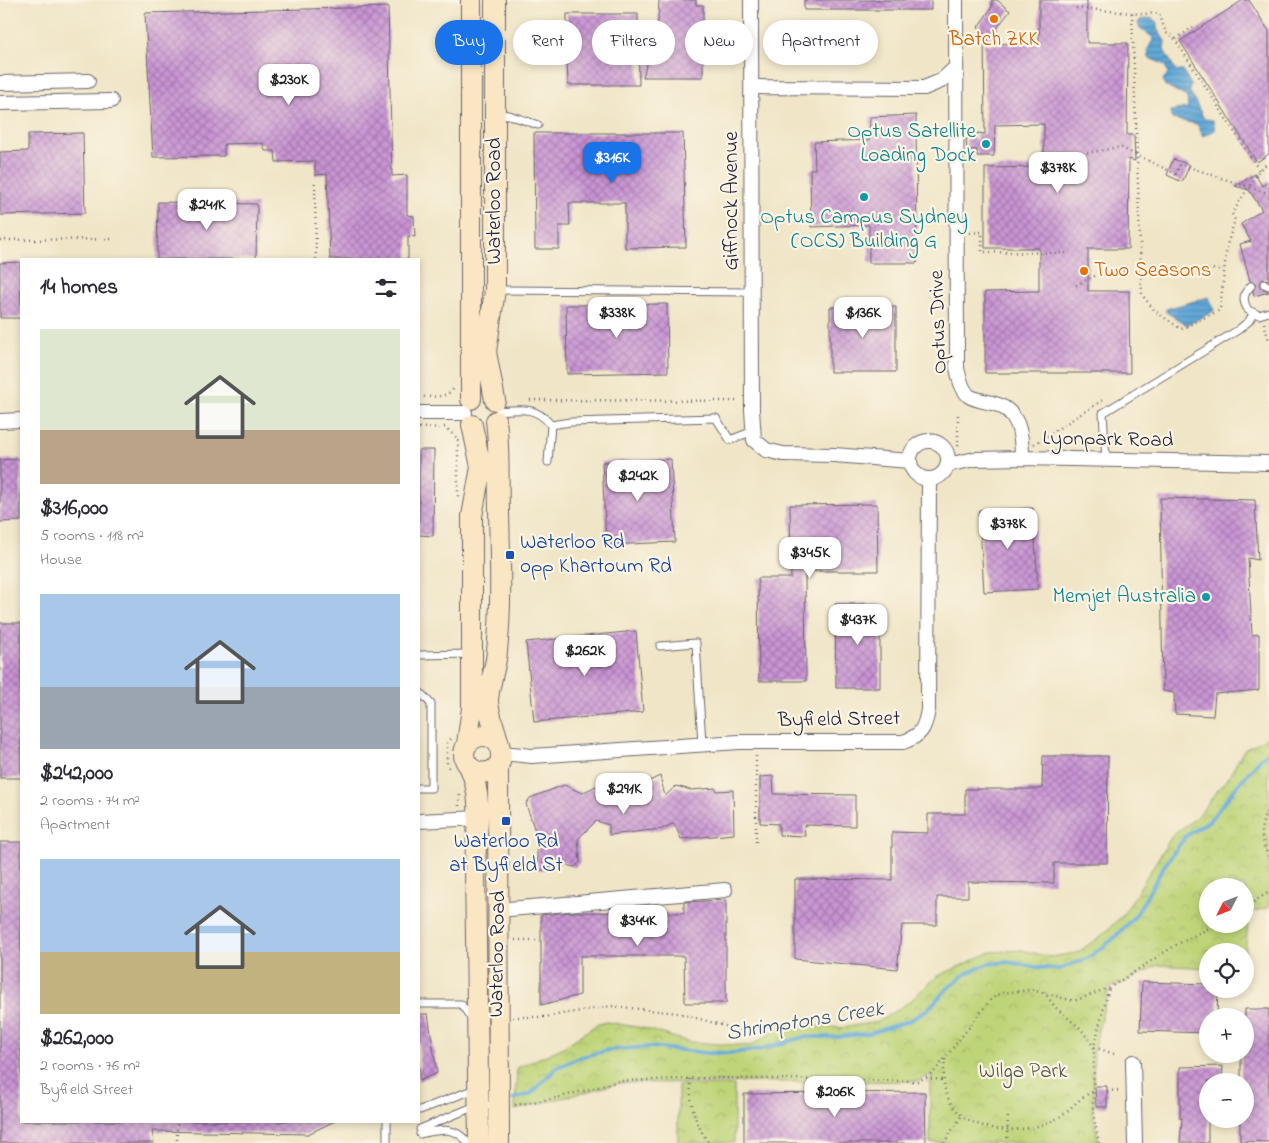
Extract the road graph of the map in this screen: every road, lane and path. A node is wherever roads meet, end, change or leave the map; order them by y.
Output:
1 (471, 0) edge
2 (495, 0) edge
3 (751, 0) edge
4 (956, 0) edge
5 (1076, 8) dead end
6 (1132, 13) junction
7 (1193, 26) dead end
8 (1175, 39) junction
9 (956, 67) junction
10 (88, 81) dead end
11 (0, 83) edge
12 (752, 87) junction
13 (112, 101) dead end
14 (0, 103) edge
15 (495, 114) junction
16 (538, 125) dead end
17 (1087, 153) dead end
18 (1138, 157) junction
19 (1269, 162) edge
20 (1259, 170) junction
21 (315, 183) dead end
22 (1248, 187) junction
23 (1269, 191) edge
24 (968, 233) dead end
25 (114, 239) dead end
26 (0, 240) edge
27 (1070, 253) dead end
28 (316, 258) edge
29 (1224, 269) junction
30 (1141, 271) junction
31 (1076, 285) dead end
32 (1252, 286) dead end
33 (495, 290) junction
34 (752, 292) junction
35 (1253, 314) junction
36 (1266, 314) edge
37 (1269, 341) edge
38 (529, 400) dead end
39 (1103, 400) dead end
40 (747, 402) junction
41 (496, 411) junction
42 (469, 412) junction
43 (420, 413) edge
44 (958, 414) dead end
45 (0, 420) edge
46 (20, 420) edge
47 (550, 425) junction
48 (753, 431) junction
49 (958, 446) dead end
50 (1022, 455) junction
51 (1106, 460) junction
52 (910, 461) junction
53 (548, 462) dead end
54 (1269, 463) edge
55 (947, 464) junction
56 (929, 479) junction
57 (660, 646) dead end
58 (420, 654) edge
59 (472, 654) junction
60 (420, 693) edge
61 (467, 744) junction
62 (702, 744) junction
63 (500, 754) junction
64 (756, 756) dead end
65 (447, 766) dead end
66 (461, 769) junction
67 (420, 788) edge
68 (460, 793) dead end
69 (1269, 808) edge
70 (459, 809) dead end
71 (479, 818) junction
72 (420, 821) edge
73 (756, 844) dead end
74 (1269, 858) edge
75 (725, 890) dead end
76 (1269, 892) edge
77 (1254, 901) edge
78 (498, 910) junction
79 (1199, 933) edge
80 (509, 940) dead end
81 (536, 940) dead end
82 (1109, 988) junction
83 (477, 989) junction
84 (1044, 992) junction
85 (420, 1004) edge
86 (461, 1004) junction
87 (510, 1017) dead end
88 (740, 1030) dead end
89 (478, 1034) junction
90 (1094, 1047) junction
91 (1114, 1054) dead end
92 (945, 1057) junction
93 (1134, 1062) dead end
94 (690, 1078) junction
95 (926, 1078) junction
96 (944, 1080) junction
97 (1121, 1090) dead end
98 (1095, 1091) junction
99 (1106, 1091) dead end
100 (493, 1098) junction
101 (420, 1110) dead end
102 (1008, 1114) dead end
103 (962, 1115) junction
104 (387, 1123) edge
105 (177, 1124) dead end
106 (1007, 1130) junction
107 (177, 1143) edge
108 (387, 1143) edge
109 (468, 1143) edge
110 (479, 1143) edge
111 (499, 1143) edge
112 (709, 1143) edge
113 (944, 1143) edge
114 (1008, 1143) edge
115 (1099, 1143) edge
116 (1135, 1143) edge

1 - 42 street, Waterloo Road
2 - 15 street, Waterloo Road
3 - 12 street, Giffnock Avenue
4 - 9 street, Optus Drive
5 - 6 path
6 - 8 path
6 - 18 path
7 - 8 path
8 - 20 path
9 - 12 street
9 - 50 street, Optus Drive
10 - 11 street
12 - 34 street, Giffnock Avenue
13 - 14 street
15 - 16 lane
15 - 33 street, Waterloo Road
17 - 18 path
18 - 22 path
18 - 30 path
19 - 20 path
20 - 22 path
21 - 28 path
22 - 23 path
22 - 29 path
24 - 27 path
25 - 26 path
29 - 30 path
29 - 30 path
30 - 31 path
32 - 35 lane
33 - 34 lane
33 - 41 street, Waterloo Road
34 - 40 street, Giffnock Avenue
35 - 36 lane
35 - 51 lane
36 - 37 path
38 - 40 path
39 - 50 path
40 - 48 street
41 - 42 street
41 - 42 street
41 - 47 lane
41 - 63 street, Waterloo Road
42 - 43 street
42 - 59 street, Waterloo Road
44 - 49 path
45 - 46 street
47 - 48 lane
47 - 53 lane
48 - 52 street
50 - 51 street, Lyonpark Road
50 - 55 street, Lyonpark Road
51 - 54 street, Lyonpark Road
52 - 55 street
52 - 56 street
55 - 56 street
56 - 62 street, Byfield Street
57 - 62 lane
58 - 59 lane
59 - 61 street, Waterloo Road
60 - 67 lane
61 - 63 street
61 - 66 street
62 - 63 street, Byfield Street
63 - 66 street
63 - 78 street, Waterloo Road
64 - 73 path
65 - 66 path
66 - 71 street, Waterloo Road
68 - 70 path
69 - 74 path
71 - 72 street
71 - 83 street, Waterloo Road
75 - 78 street
76 - 77 path
78 - 100 street, Waterloo Road
79 - 82 path
80 - 81 path
82 - 84 path
82 - 90 path
83 - 86 lane
83 - 89 street, Waterloo Road
84 - 90 path
84 - 92 path
85 - 86 lane
86 - 89 lane
87 - 88 path
89 - 100 street, Waterloo Road
90 - 91 path
90 - 98 path
92 - 95 path
92 - 96 path
93 - 116 street
94 - 95 path
94 - 100 path
94 - 112 path
95 - 96 path
96 - 103 path
97 - 99 path
98 - 106 path
98 - 115 path
100 - 101 lane
100 - 109 lane
100 - 110 street, Waterloo Road
100 - 111 street, Waterloo Road
102 - 106 path
103 - 106 path
103 - 113 path
104 - 108 lane, bridge
105 - 107 path
106 - 114 path

